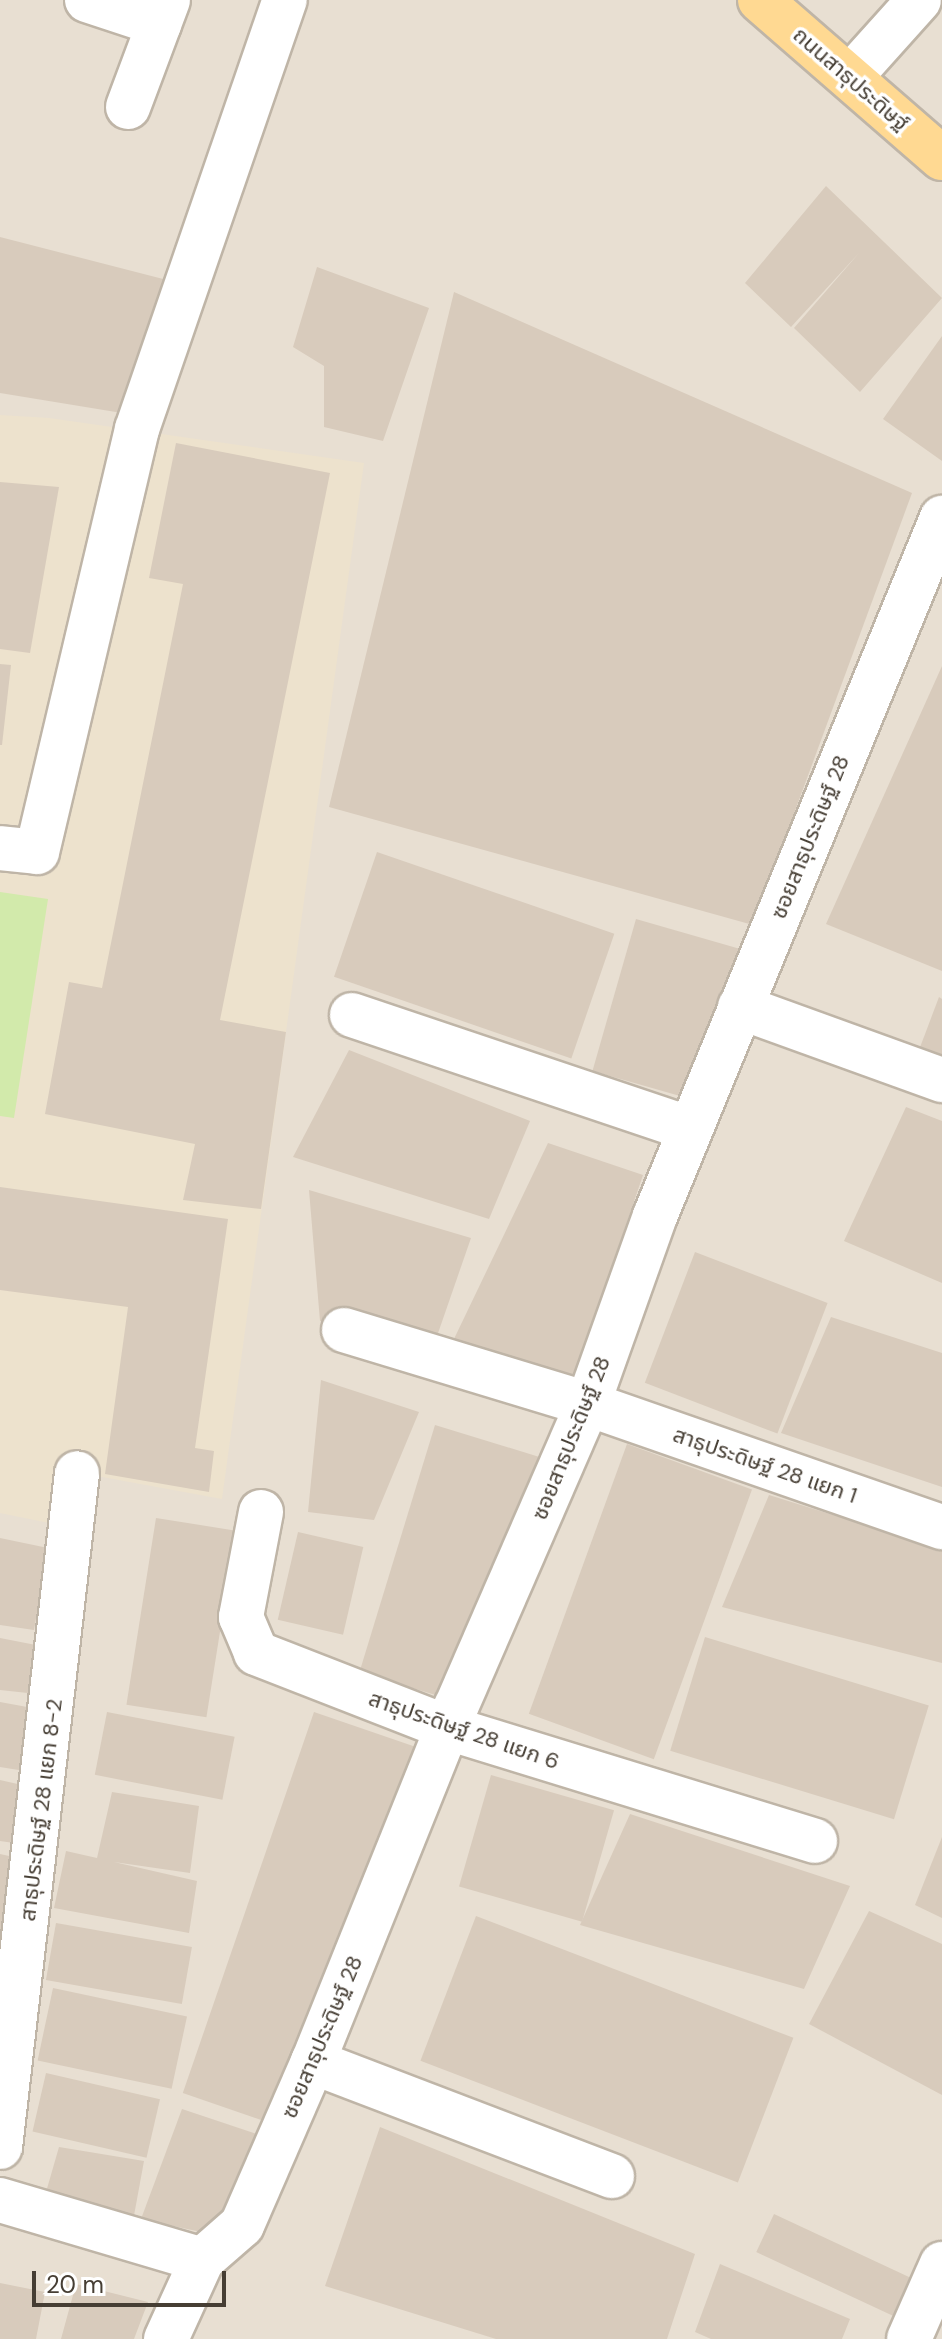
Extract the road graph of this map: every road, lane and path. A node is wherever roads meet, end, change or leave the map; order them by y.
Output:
1 (87, 0) edge
2 (285, 0) edge
3 (760, 0) edge
4 (919, 0) edge
5 (164, 12) edge
6 (850, 77) junction
7 (128, 107) dead end
8 (942, 158) edge
9 (942, 518) edge
10 (0, 848) edge
11 (740, 1007) junction
12 (352, 1015) dead end
13 (942, 1080) edge
14 (690, 1129) junction
15 (344, 1330) dead end
16 (588, 1404) junction
17 (77, 1473) dead end
18 (261, 1512) dead end
19 (942, 1527) edge
20 (448, 1728) junction
21 (815, 1841) dead end
22 (313, 2062) junction
23 (0, 2147) edge
24 (612, 2176) dead end
25 (0, 2200) edge
26 (202, 2260) junction
27 (942, 2264) edge
28 (166, 2339) edge
29 (909, 2339) edge

1 - 5 street
2 - 10 street
3 - 6 main road, ถนนสาธุประดิษฐ์
4 - 6 street
5 - 7 street
6 - 8 main road, ถนนสาธุประดิษฐ์
9 - 11 street, ซอยสาธุประดิษฐ์ 28
11 - 13 street
11 - 14 street, ซอยสาธุประดิษฐ์ 28
12 - 14 street
14 - 16 street, ซอยสาธุประดิษฐ์ 28
15 - 16 street, สาธุประดิษฐ์ 28 แยก 1
16 - 19 street, สาธุประดิษฐ์ 28 แยก 1
16 - 20 street, ซอยสาธุประดิษฐ์ 28
17 - 23 street, สาธุประดิษฐ์ 28 แยก 8-2
18 - 20 street, สาธุประดิษฐ์ 28 แยก 6
20 - 21 street, สาธุประดิษฐ์ 28 แยก 6
20 - 22 street, ซอยสาธุประดิษฐ์ 28
22 - 24 street
22 - 26 street, ซอยสาธุประดิษฐ์ 28
25 - 26 street
26 - 28 street, ซอยสาธุประดิษฐ์ 28
27 - 29 street

